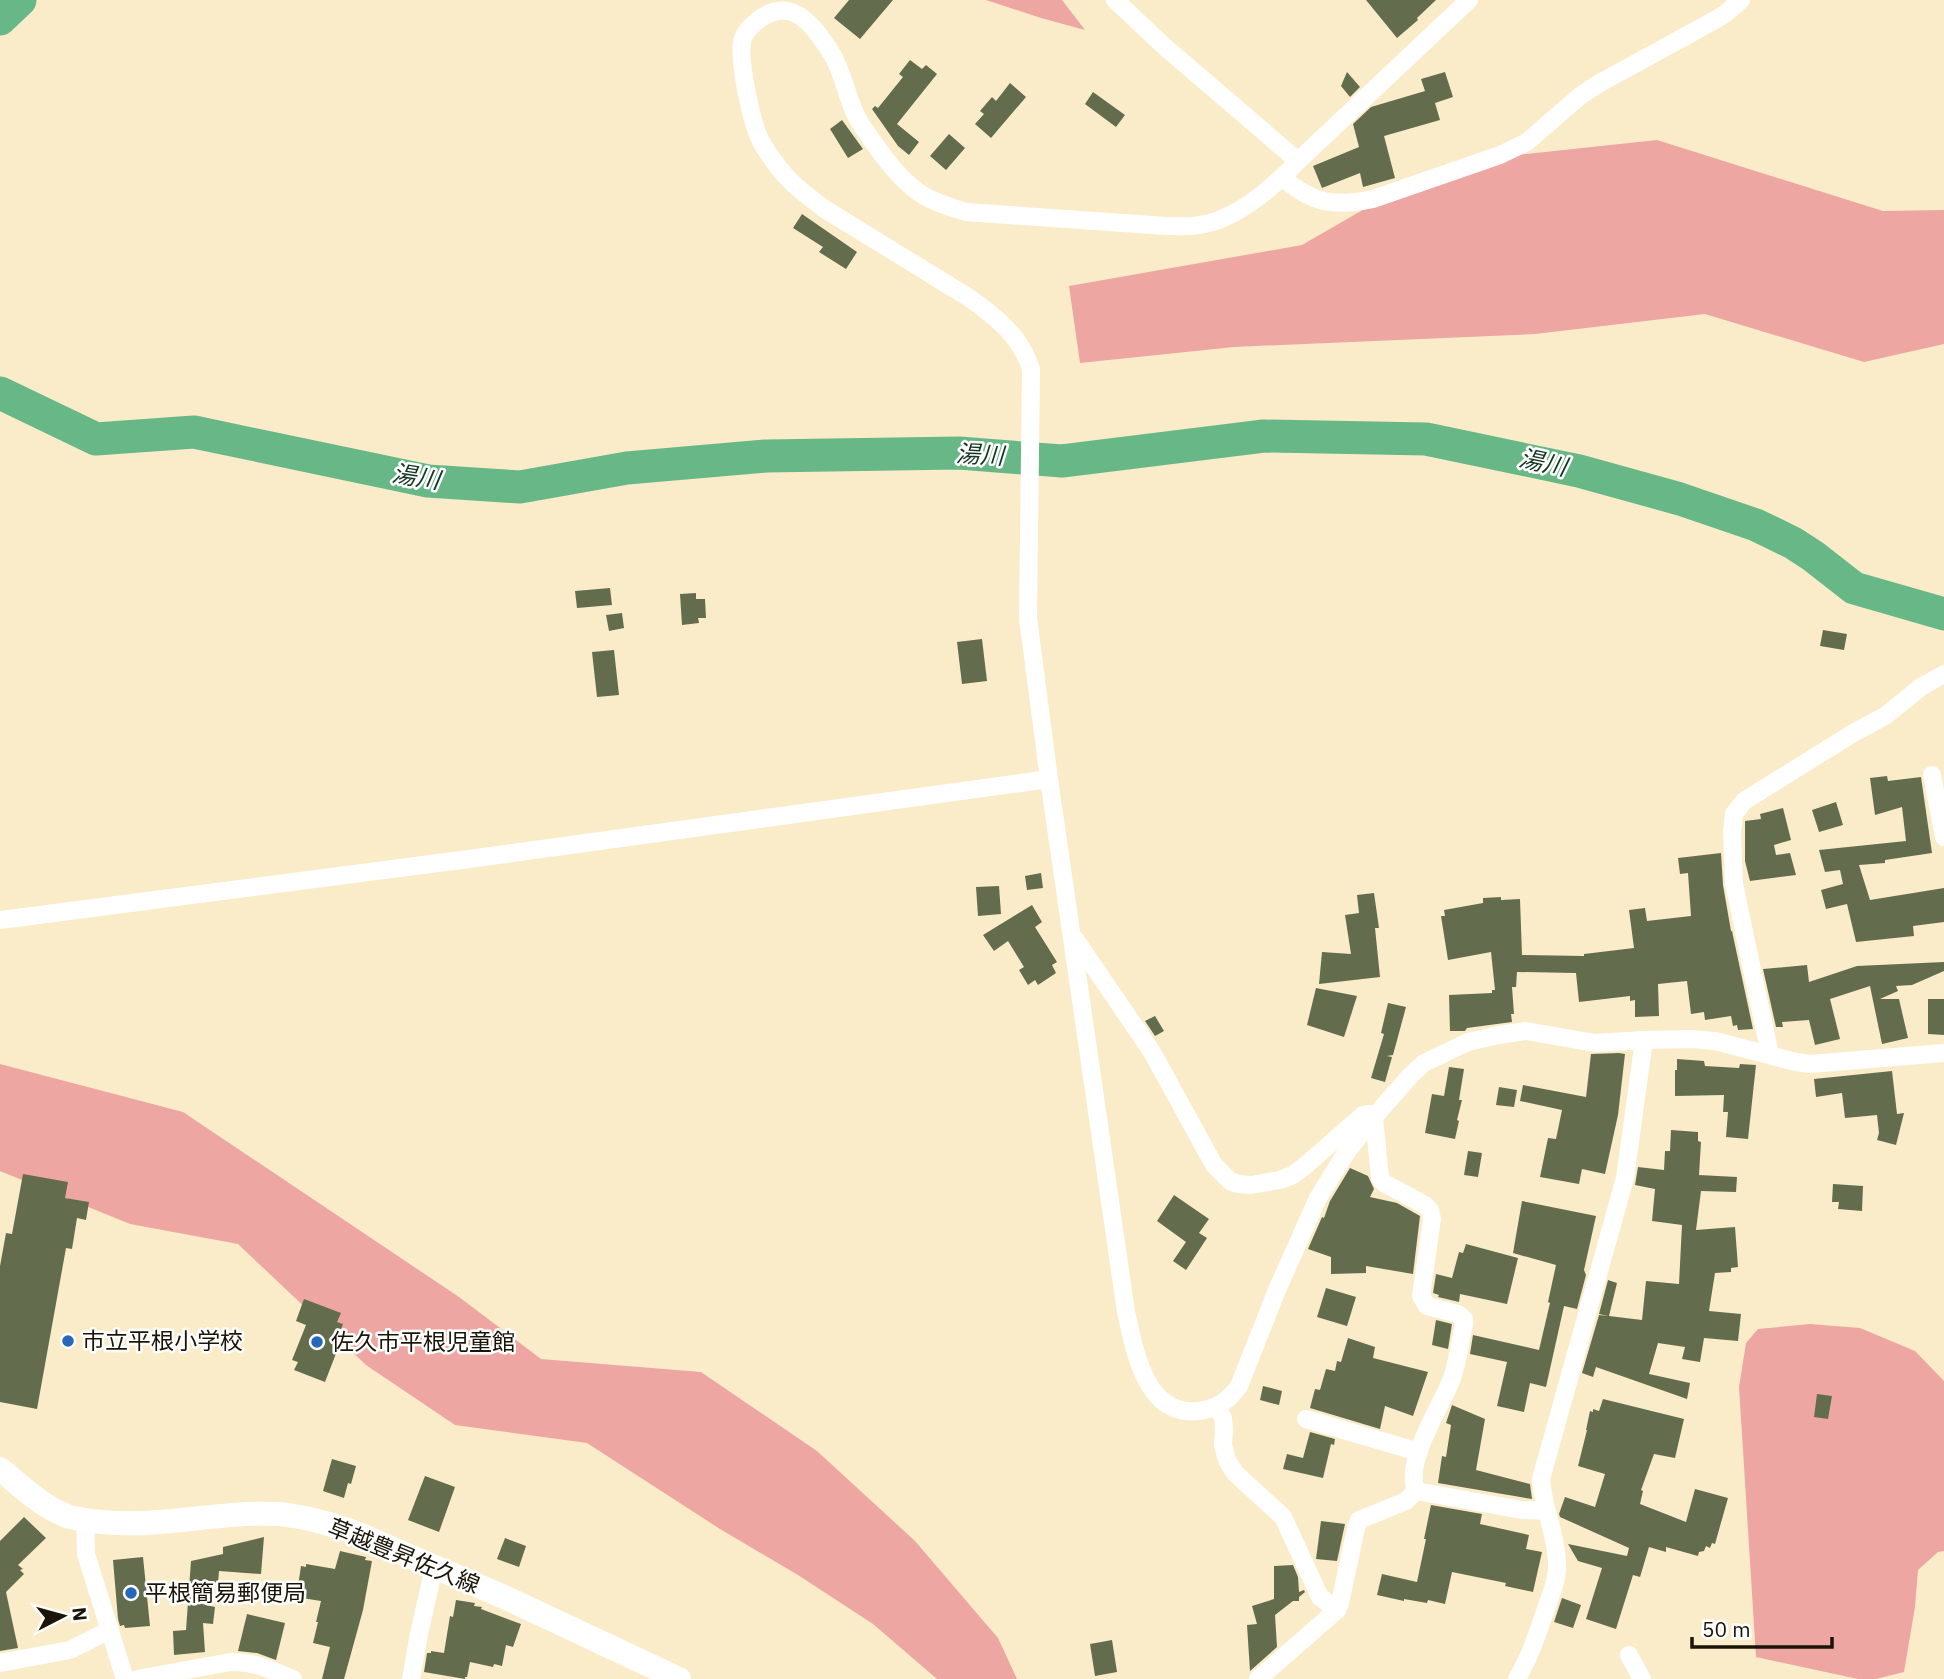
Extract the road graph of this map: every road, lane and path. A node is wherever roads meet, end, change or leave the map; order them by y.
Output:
1 (1115, 0) edge
2 (1469, 0) edge
3 (1741, 0) edge
4 (1298, 161) junction
5 (1283, 178) junction
6 (1944, 674) edge
7 (1932, 775) dead end
8 (1049, 779) junction
9 (1944, 837) edge
10 (0, 920) edge
11 (1071, 933) junction
12 (1644, 1040) junction
13 (1944, 1053) edge
14 (1770, 1055) junction
15 (1374, 1117) junction
16 (1217, 1407) junction
17 (1306, 1419) dead end
18 (1419, 1452) junction
19 (0, 1469) edge
20 (1416, 1491) junction
21 (1546, 1511) junction
22 (85, 1520) junction
23 (434, 1567) junction
24 (1337, 1610) junction
25 (110, 1630) junction
26 (1629, 1655) dead end
27 (0, 1663) edge
28 (671, 1677) edge
29 (125, 1679) edge
30 (137, 1679) edge
31 (293, 1679) edge
32 (411, 1679) edge
33 (1258, 1679) edge
34 (1517, 1679) edge
35 (1642, 1679) edge

1 - 4 street
2 - 4 street
3 - 5 street
4 - 5 street
5 - 8 street
6 - 14 street
7 - 9 street
8 - 10 street
8 - 11 street
11 - 15 street
11 - 16 street
12 - 14 street
12 - 15 street
12 - 21 street
13 - 14 street
15 - 16 street
15 - 18 street
16 - 24 street
17 - 18 street
18 - 20 street
19 - 22 main road, 草越豊昇佐久線
20 - 21 street
20 - 24 street
21 - 34 street
22 - 23 main road, 草越豊昇佐久線
22 - 25 street
23 - 28 main road, 草越豊昇佐久線
23 - 32 street
24 - 33 street
25 - 27 street
25 - 29 street
26 - 35 street
30 - 31 street

